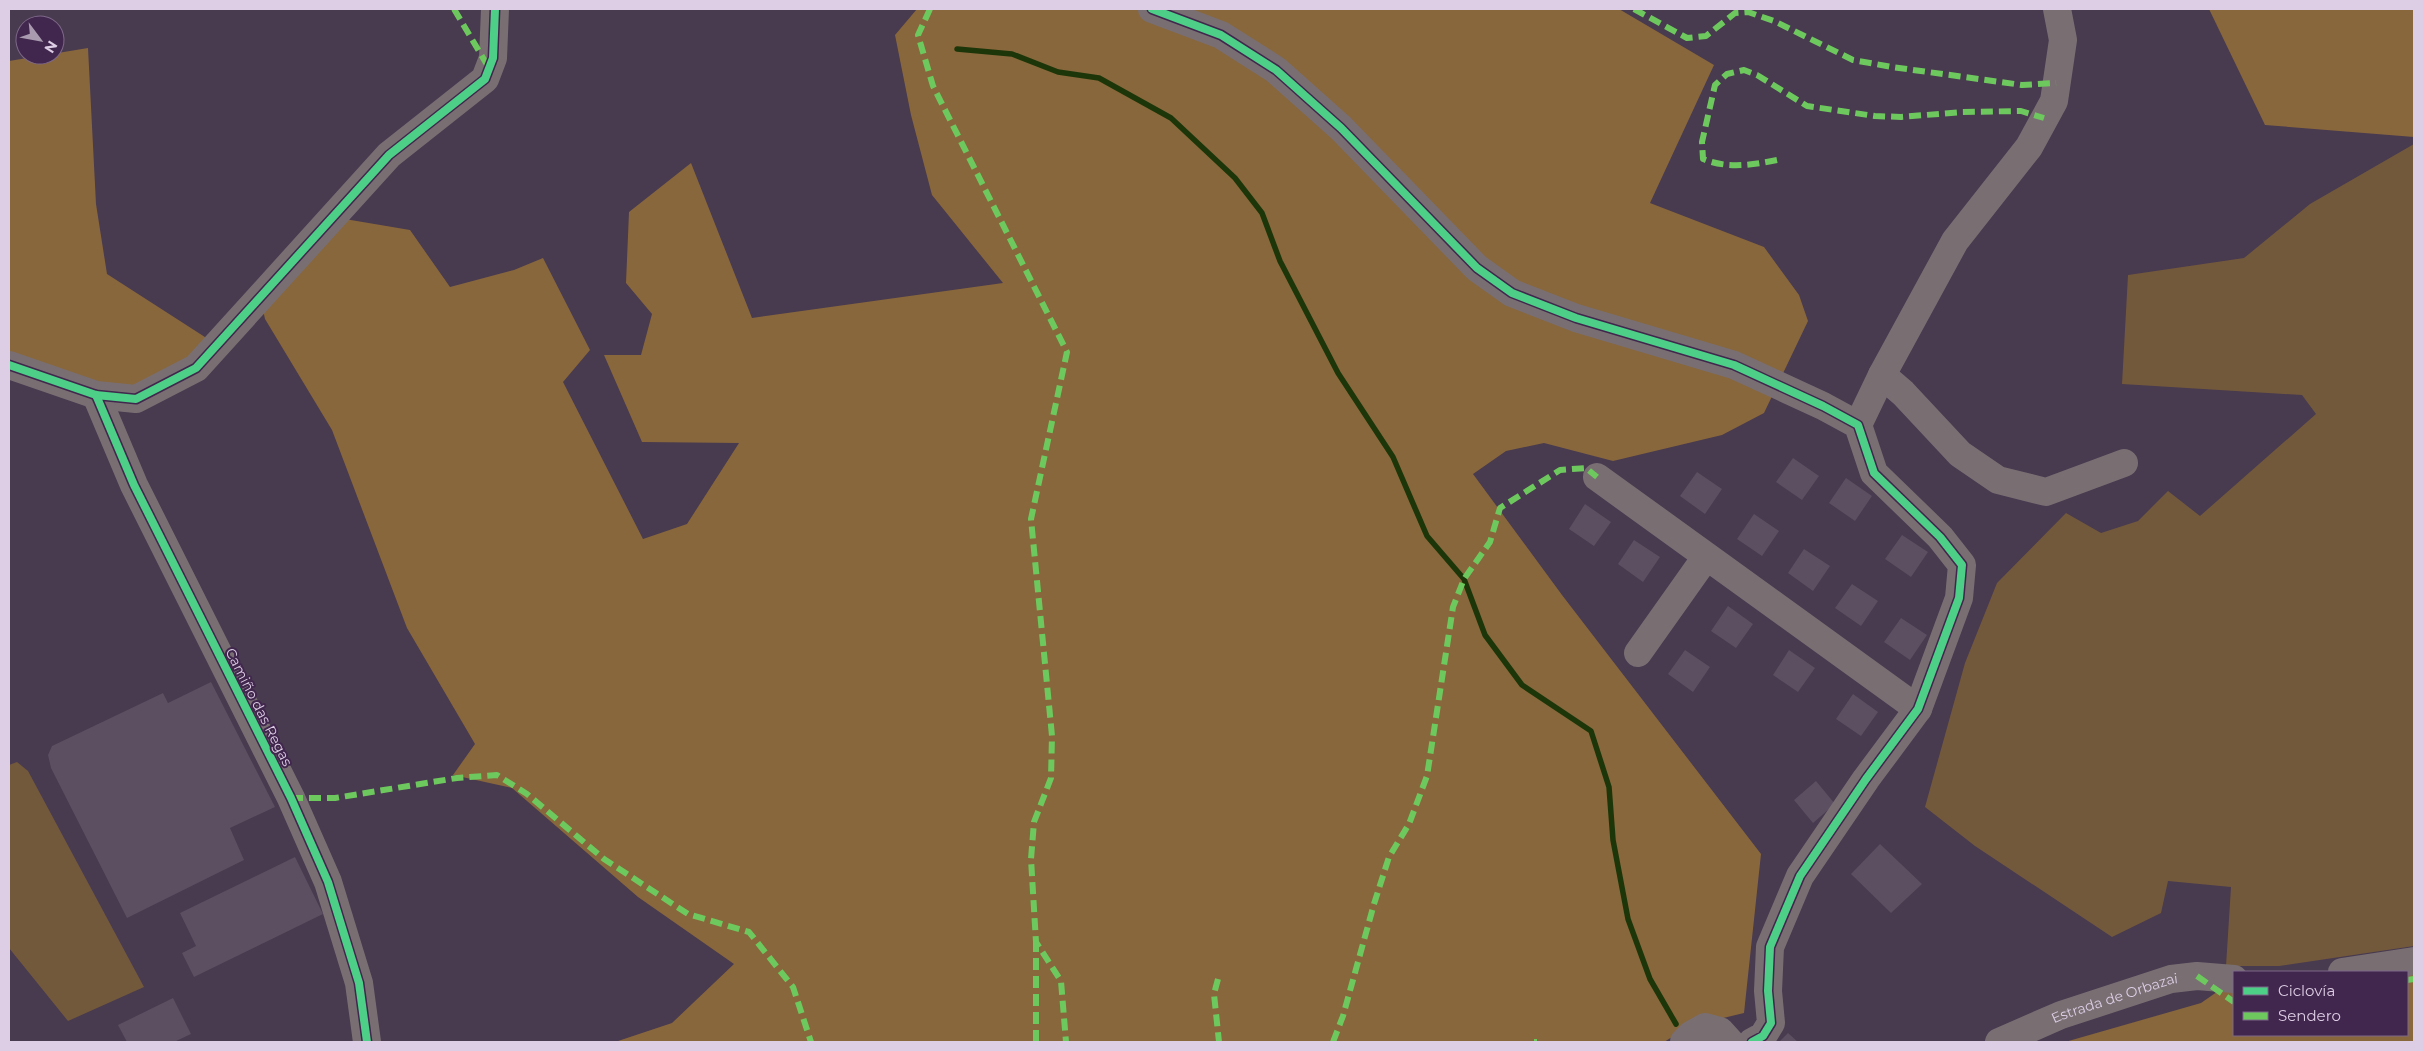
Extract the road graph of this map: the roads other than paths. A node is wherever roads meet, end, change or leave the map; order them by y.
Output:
1 (495, 9) edge
2 (1152, 9) edge
3 (2057, 9) edge
4 (11, 360) edge
5 (1882, 375) junction
6 (96, 395) junction
7 (1858, 425) junction
8 (2124, 463) dead end
9 (1597, 476) dead end
10 (1706, 556) junction
11 (1638, 653) dead end
12 (1918, 709) junction
13 (2414, 961) edge
14 (2349, 971) edge
15 (2233, 979) edge
16 (367, 1042) edge
17 (1684, 1042) edge
18 (1730, 1042) edge
19 (1752, 1042) edge
20 (1999, 1042) edge

1 - 6 street
2 - 7 street
3 - 5 street
4 - 6 street
5 - 7 street
5 - 8 street
6 - 16 street, Camiño das Regas
7 - 12 street
9 - 10 street
10 - 11 street
10 - 12 street
12 - 19 street
13 - 14 street
15 - 20 street, Estrada de Orbazai
17 - 18 street

